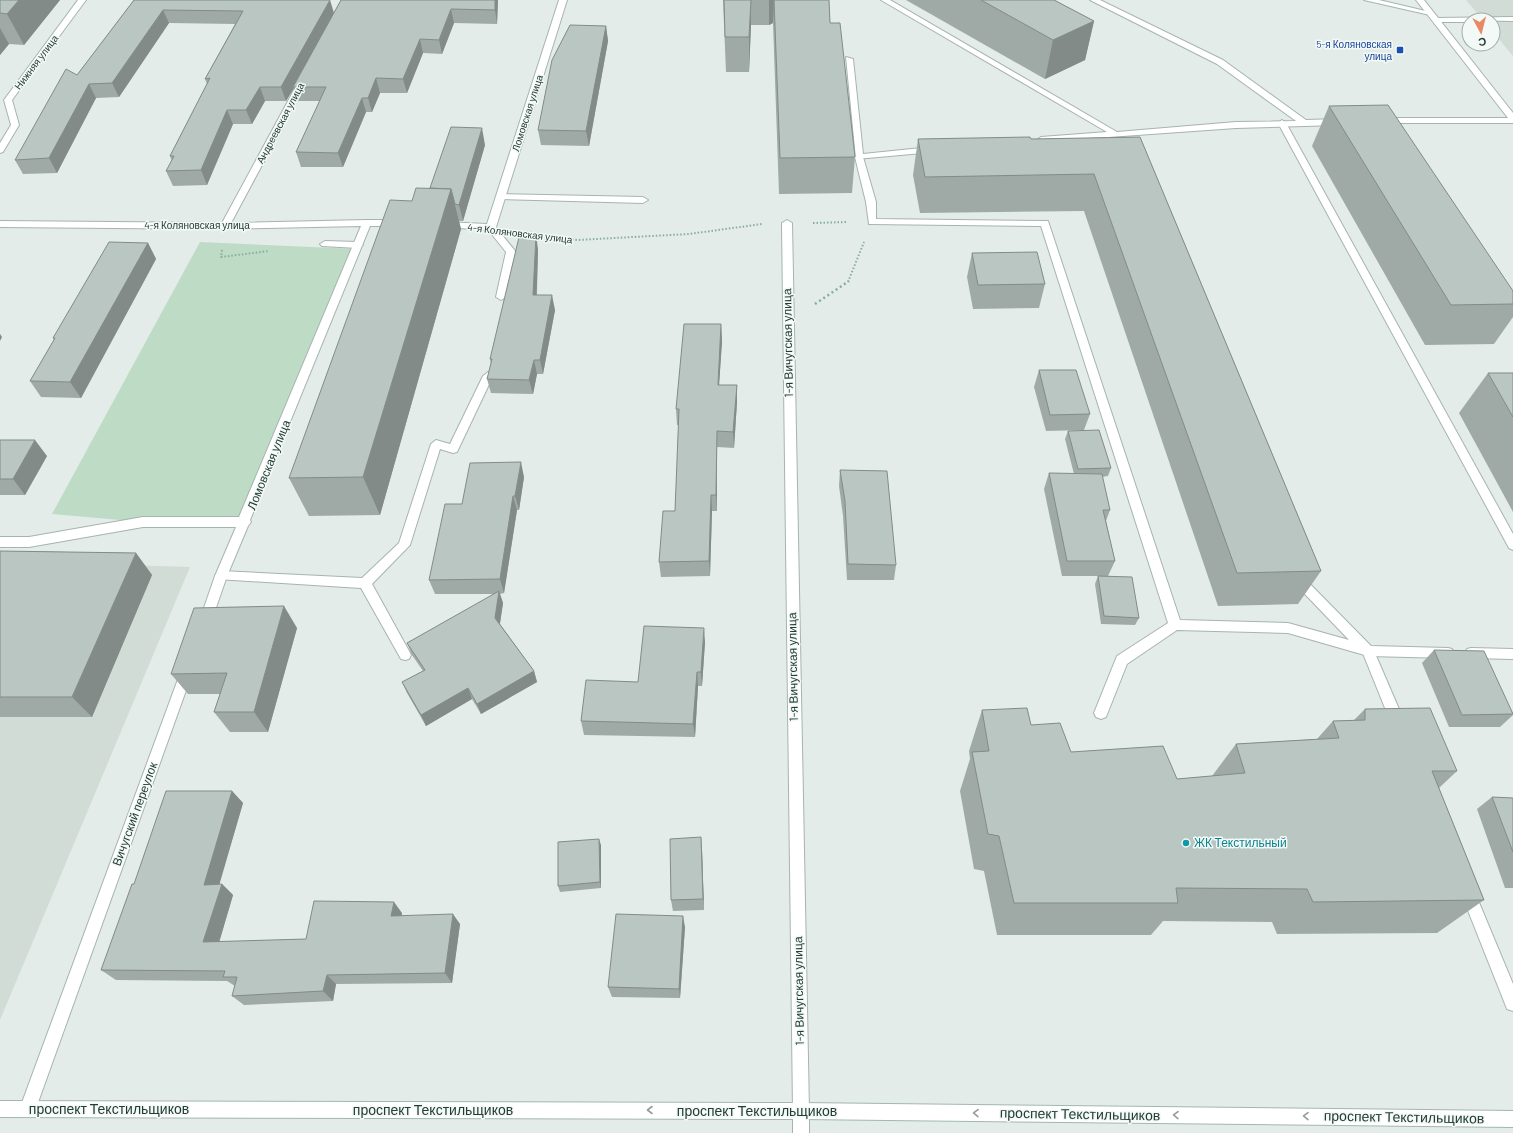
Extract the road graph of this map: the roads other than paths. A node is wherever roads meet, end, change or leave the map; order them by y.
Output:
1 (82, 0) edge
2 (563, 0) edge
3 (885, 0) edge
4 (1094, 0) edge
5 (1368, 0) edge
6 (1420, 0) edge
7 (1430, 13) junction
8 (1513, 19) edge
9 (1436, 20) junction
10 (849, 59) dead end
11 (306, 75) edge
12 (1513, 119) edge
13 (1373, 121) edge
14 (1304, 122) junction
15 (1350, 122) edge
16 (1282, 123) junction
17 (1114, 133) junction
18 (1034, 140) edge
19 (1121, 145) edge
20 (939, 149) edge
21 (0, 150) edge
22 (859, 157) junction
23 (500, 197) junction
24 (643, 200) dead end
25 (367, 223) junction
26 (405, 223) edge
27 (786, 223) road end
28 (0, 224) edge
29 (436, 224) edge
30 (225, 226) junction
31 (491, 227) junction
32 (325, 244) dead end
33 (358, 245) junction
34 (501, 297) dead end
35 (488, 376) edge
36 (245, 522) junction
37 (0, 542) edge
38 (1513, 545) edge
39 (1295, 564) edge
40 (222, 576) junction
41 (365, 583) junction
42 (1175, 624) junction
43 (200, 636) edge
44 (1368, 651) junction
45 (1513, 654) edge
46 (405, 655) dead end
47 (191, 659) edge
48 (1101, 712) dead end
49 (1404, 739) edge
50 (1462, 878) edge
51 (1513, 1003) edge
52 (28, 1108) junction
53 (0, 1109) edge
54 (801, 1111) junction
55 (1513, 1118) edge
56 (801, 1133) edge

1 - 21 street, Нижняя улица
2 - 23 street, Ломовская улица
3 - 17 street
4 - 14 street
5 - 7 street
6 - 7 street
7 - 9 street
8 - 9 street
9 - 12 street
10 - 22 street
11 - 30 street, Андреевская улица
12 - 13 street
14 - 15 street
14 - 16 street
16 - 17 street
16 - 38 street
17 - 18 street
17 - 19 street
20 - 22 street
22 - 42 street
23 - 24 street
23 - 31 street, Ломовская улица
25 - 26 street, 4-я Коляновская улица
25 - 30 street, 4-я Коляновская улица
25 - 33 street, Ломовская улица
27 - 54 street, 1-я Вичугская улица
28 - 30 street, 4-я Коляновская улица
29 - 31 street, 4-я Коляновская улица
31 - 34 street
32 - 33 street
33 - 36 street, Ломовская улица
35 - 41 street
36 - 37 street, Ломовская улица
36 - 40 street
39 - 44 street
40 - 41 street
40 - 43 street
41 - 46 street
42 - 44 street
42 - 48 street
44 - 45 street
44 - 49 street
47 - 52 street, Вичугский переулок
50 - 51 street
52 - 53 street, проспект Текстильщиков
54 -> 52 street, проспект Текстильщиков
55 -> 54 street, проспект Текстильщиков
54 - 56 street, 1-я Вичугская улица

